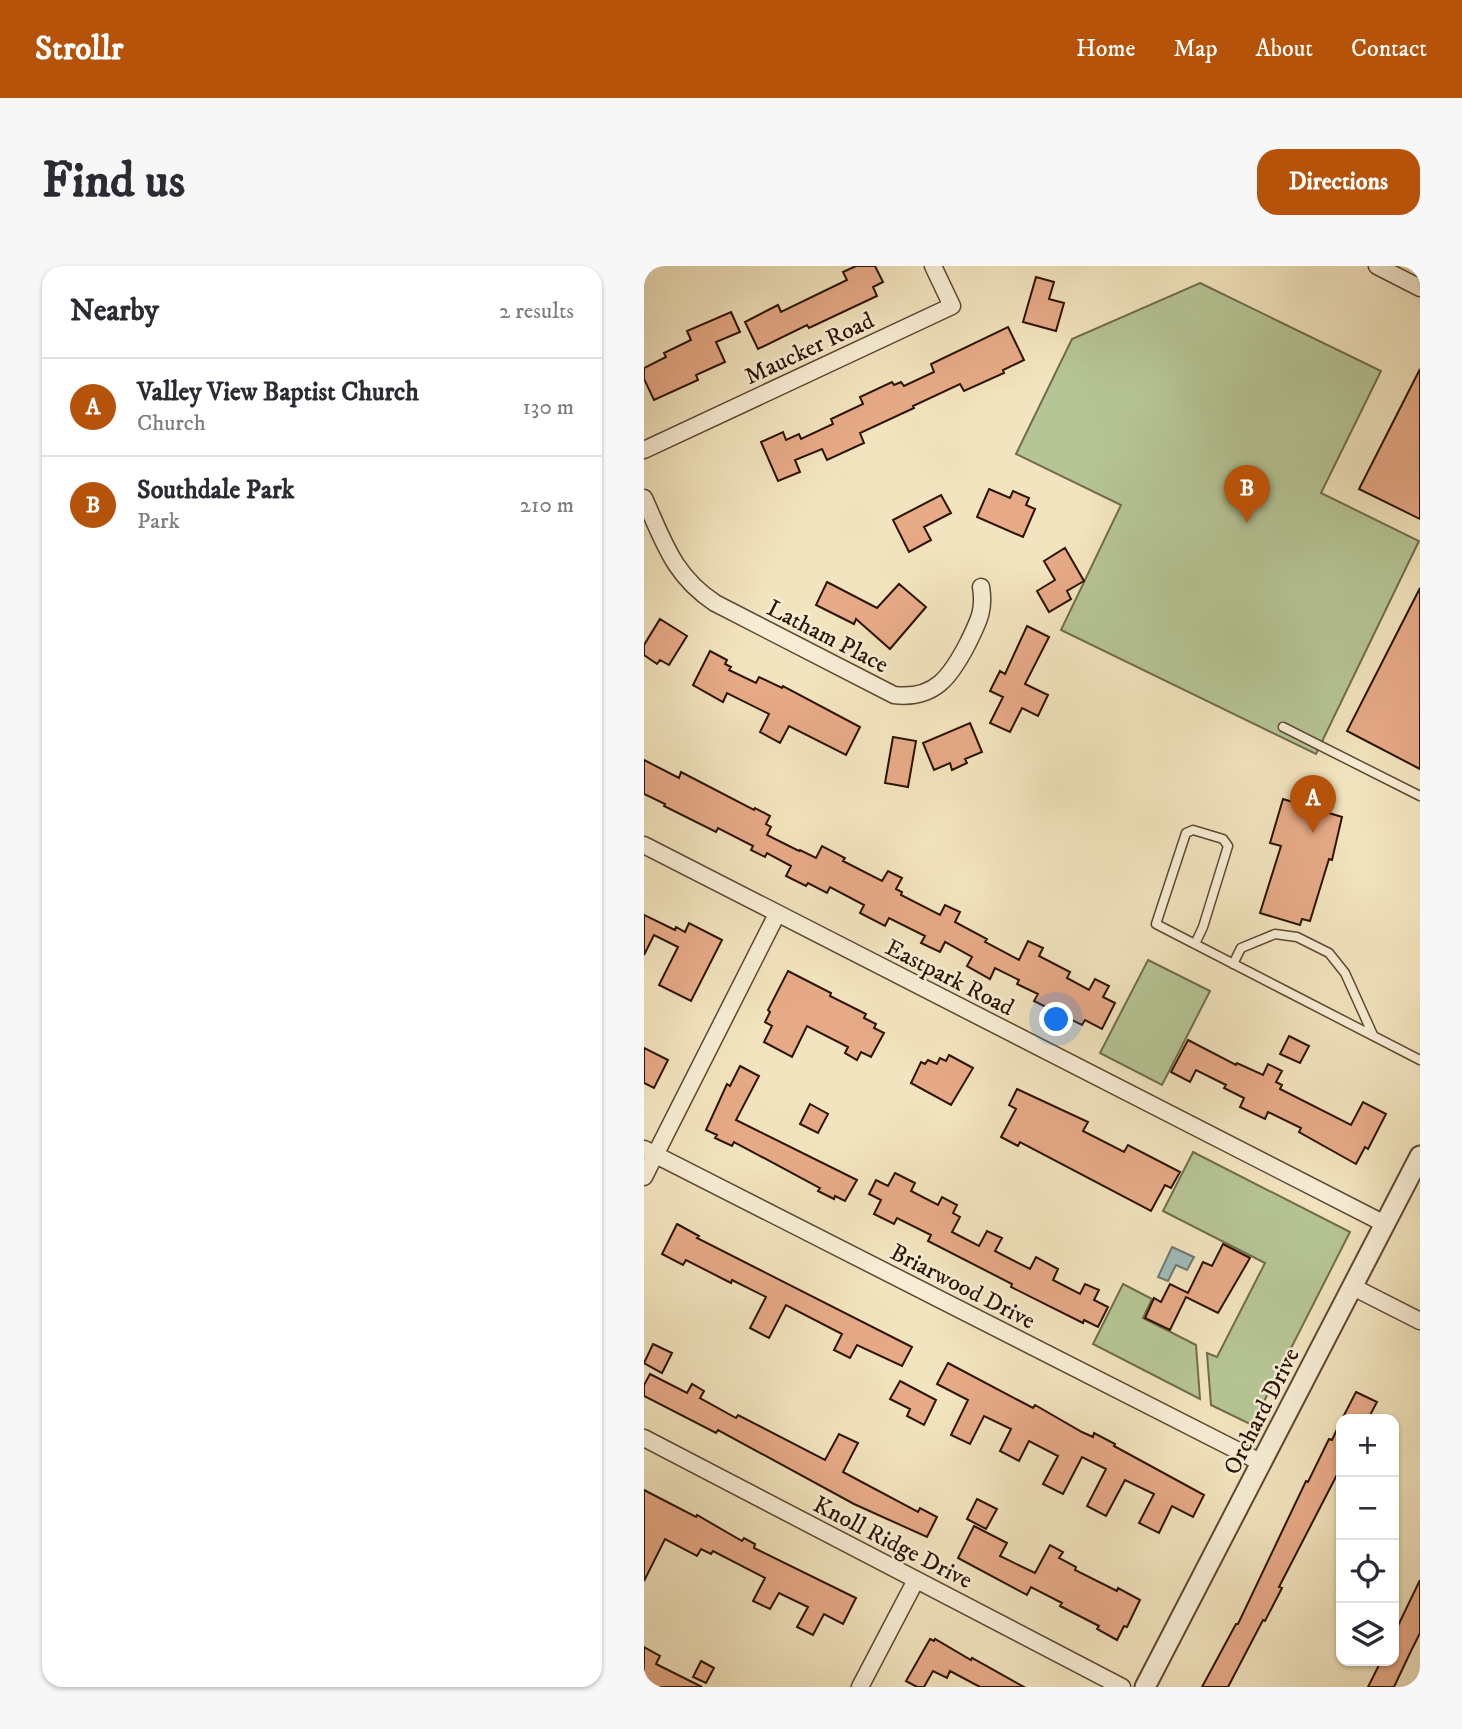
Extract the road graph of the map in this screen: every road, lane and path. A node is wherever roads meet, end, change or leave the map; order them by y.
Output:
1 (933, 266) edge
2 (1377, 266) edge
3 (1420, 288) edge
4 (644, 450) edge
5 (644, 498) edge
6 (981, 586) dead end
7 (1283, 727) dead end
8 (1420, 796) edge
9 (644, 845) edge
10 (777, 914) junction
11 (1195, 944) junction
12 (1233, 964) junction
13 (1373, 1035) junction
14 (1420, 1060) edge
15 (650, 1152) edge
16 (1420, 1156) edge
17 (644, 1177) edge
18 (1385, 1224) junction
19 (1353, 1287) junction
20 (1420, 1321) edge
21 (644, 1438) edge
22 (1262, 1463) junction
23 (916, 1580) junction
24 (860, 1687) edge
25 (1122, 1687) edge
26 (1145, 1687) edge

1 - 4 street, Maucker Road
2 - 3 street
5 - 6 street, Latham Place
7 - 8 lane
9 - 10 street, Eastpark Road
10 - 15 street
10 - 18 street, Eastpark Road
11 - 11 lane
11 - 12 lane
12 - 13 lane
12 - 13 lane
13 - 14 lane
15 - 17 street
15 - 22 street, Briarwood Drive
16 - 18 street, Orchard Drive
18 - 19 street, Orchard Drive
19 - 20 street
19 - 22 street, Orchard Drive
21 - 23 street, Knoll Ridge Drive
22 - 26 street, Orchard Drive
23 - 24 street
23 - 25 street, Knoll Ridge Drive

